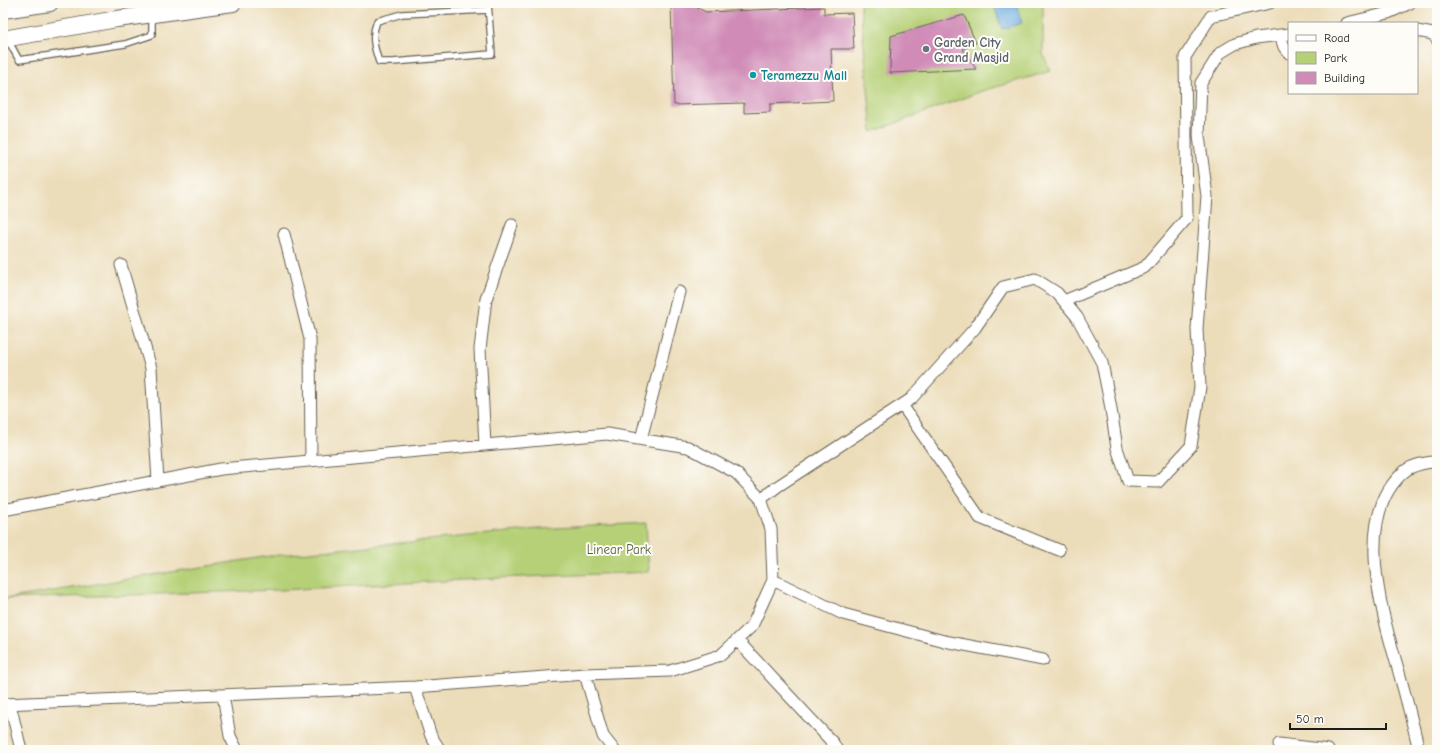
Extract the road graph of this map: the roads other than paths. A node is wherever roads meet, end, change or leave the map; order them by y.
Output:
1 (50, 3) edge
2 (233, 3) edge
3 (488, 3) edge
4 (1270, 3) edge
5 (1410, 3) edge
6 (3, 10) edge
7 (488, 10) junction
8 (152, 14) junction
9 (1351, 22) edge
10 (1418, 31) edge
11 (1284, 35) edge
12 (5, 39) edge
13 (1437, 40) edge
14 (1288, 52) edge
15 (512, 225) dead end
16 (284, 234) dead end
17 (121, 265) dead end
18 (679, 292) dead end
19 (1064, 301) junction
20 (902, 405) junction
21 (641, 439) junction
22 (485, 445) junction
23 (311, 460) junction
24 (1437, 461) edge
25 (158, 481) junction
26 (761, 499) junction
27 (3, 510) edge
28 (1059, 550) dead end
29 (773, 580) junction
30 (737, 640) junction
31 (1043, 660) dead end
32 (585, 674) junction
33 (415, 687) junction
34 (222, 695) junction
35 (6, 704) edge
36 (1279, 744) dead end
37 (21, 750) edge
38 (237, 750) edge
39 (440, 750) edge
40 (614, 750) edge
41 (837, 750) edge
42 (1328, 750) edge
43 (1419, 750) edge

1 - 6 street
2 - 8 street
3 - 7 lane
4 - 19 street
5 - 9 street
7 - 7 lane
8 - 12 street
8 - 12 lane
10 - 13 street
11 - 14 street
11 - 19 street
15 - 22 street
16 - 23 street
17 - 25 street
18 - 21 street
19 - 20 street
20 - 26 street
20 - 28 street
21 - 22 street
21 - 26 street
22 - 23 street
23 - 25 street
24 - 43 street
25 - 27 street
26 - 29 street
29 - 30 street
29 - 31 street
30 - 32 street
30 - 41 street
32 - 33 street
32 - 40 street
33 - 34 street
33 - 39 street
34 - 35 street
34 - 38 street
35 - 37 street
36 - 42 street

